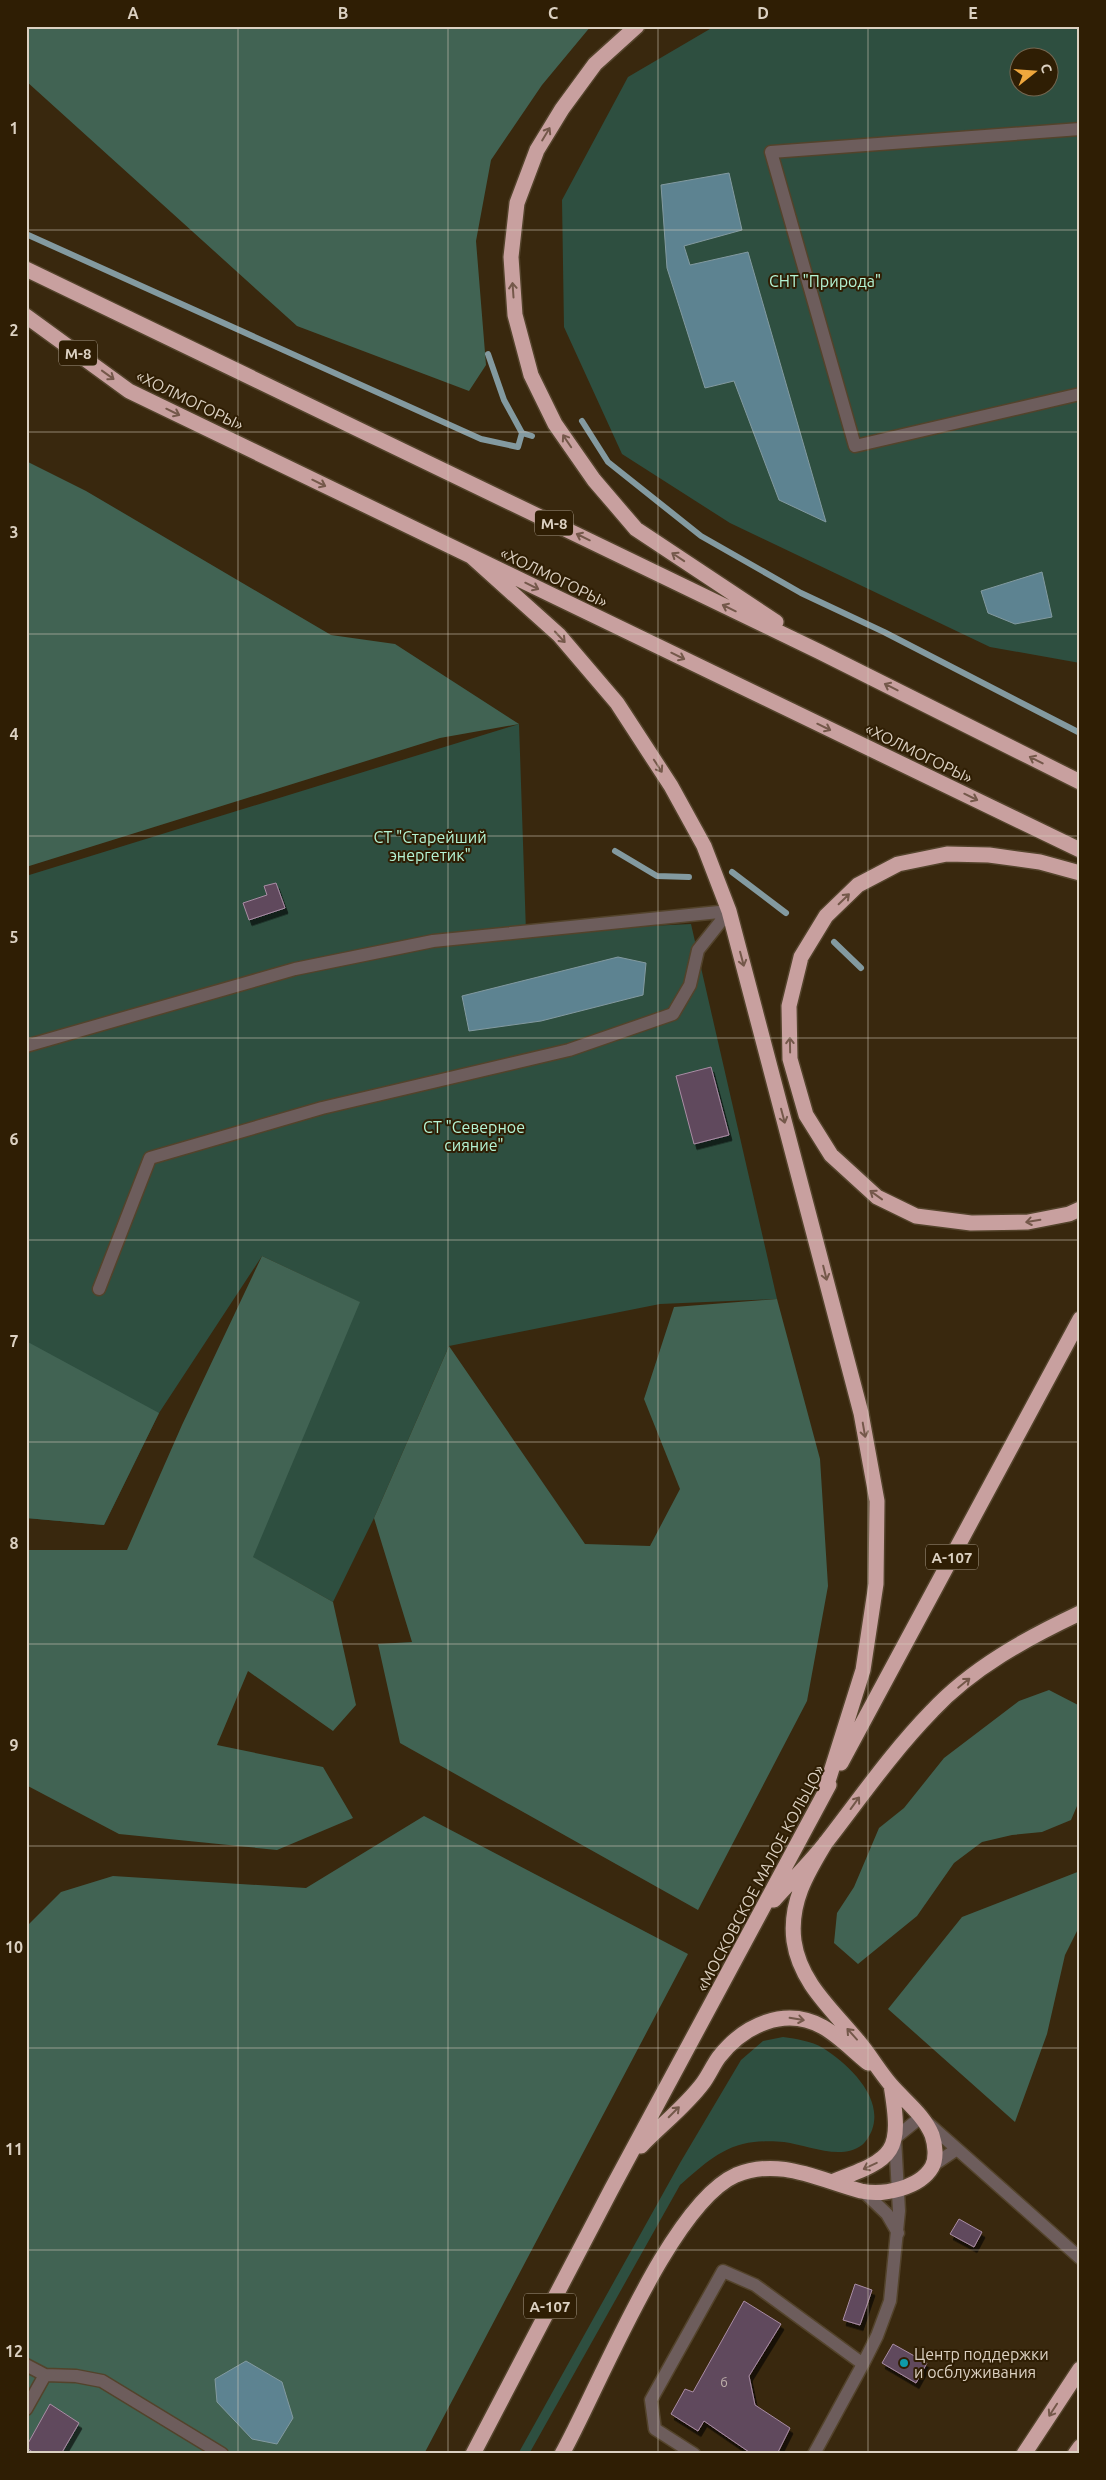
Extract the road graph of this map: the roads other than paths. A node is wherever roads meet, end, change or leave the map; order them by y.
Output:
1 (637, 26) edge
2 (1080, 129) edge
3 (26, 269) edge
4 (26, 316) edge
5 (1080, 394) edge
6 (472, 557) junction
7 (820, 652) junction
8 (1080, 782) edge
9 (1080, 850) edge
10 (1080, 873) edge
11 (729, 912) junction
12 (26, 1046) edge
13 (1080, 1209) edge
14 (99, 1288) dead end
15 (1080, 1320) edge
16 (1080, 1613) edge
17 (824, 1794) junction
18 (826, 1842) junction
19 (758, 1918) junction
20 (886, 2079) junction
21 (921, 2117) junction
22 (895, 2138) junction
23 (957, 2150) junction
24 (628, 2159) junction
25 (932, 2166) junction
26 (834, 2181) junction
27 (900, 2189) junction
28 (863, 2191) junction
29 (898, 2233) junction
30 (1080, 2258) edge
31 (863, 2364) junction
32 (26, 2365) edge
33 (1080, 2369) edge
34 (45, 2374) junction
35 (26, 2409) edge
36 (1080, 2447) edge
37 (222, 2454) edge
38 (473, 2454) edge
39 (562, 2454) edge
40 (694, 2454) edge
41 (814, 2454) edge
42 (1024, 2454) edge
43 (1075, 2454) edge

7 -> 1 highway
2 - 5 lane
7 -> 3 highway, М-8
4 -> 6 highway, «ХОЛМОГОРЫ» / М-8
6 -> 9 highway, «ХОЛМОГОРЫ» / М-8
6 -> 11 highway
8 -> 7 highway, М-8
13 -> 10 highway
11 - 12 lane
11 - 14 lane
11 -> 17 highway
15 - 17 highway, «МОСКОВСКОЕ МАЛОЕ КОЛЬЦО» / А-107
18 -> 16 highway
17 - 19 highway, «МОСКОВСКОЕ МАЛОЕ КОЛЬЦО» / А-107
18 - 19 highway
20 -> 18 highway
19 - 24 highway, «МОСКОВСКОЕ МАЛОЕ КОЛЬЦО» / А-107
20 - 21 highway
20 - 22 highway
24 -> 20 highway
21 - 22 lane
21 - 23 lane
21 - 25 highway
22 -> 26 highway
22 - 27 lane
23 - 25 lane
23 - 30 lane
24 - 38 highway, «МОСКОВСКОЕ МАЛОЕ КОЛЬЦО» / А-107
25 - 27 highway
26 - 28 highway
26 - 39 highway
27 - 28 highway
27 - 29 lane
28 - 29 lane
29 - 31 lane
31 - 40 lane
31 - 41 lane
32 - 34 lane
33 -> 42 highway
34 - 35 lane
34 - 37 lane
36 - 43 highway

